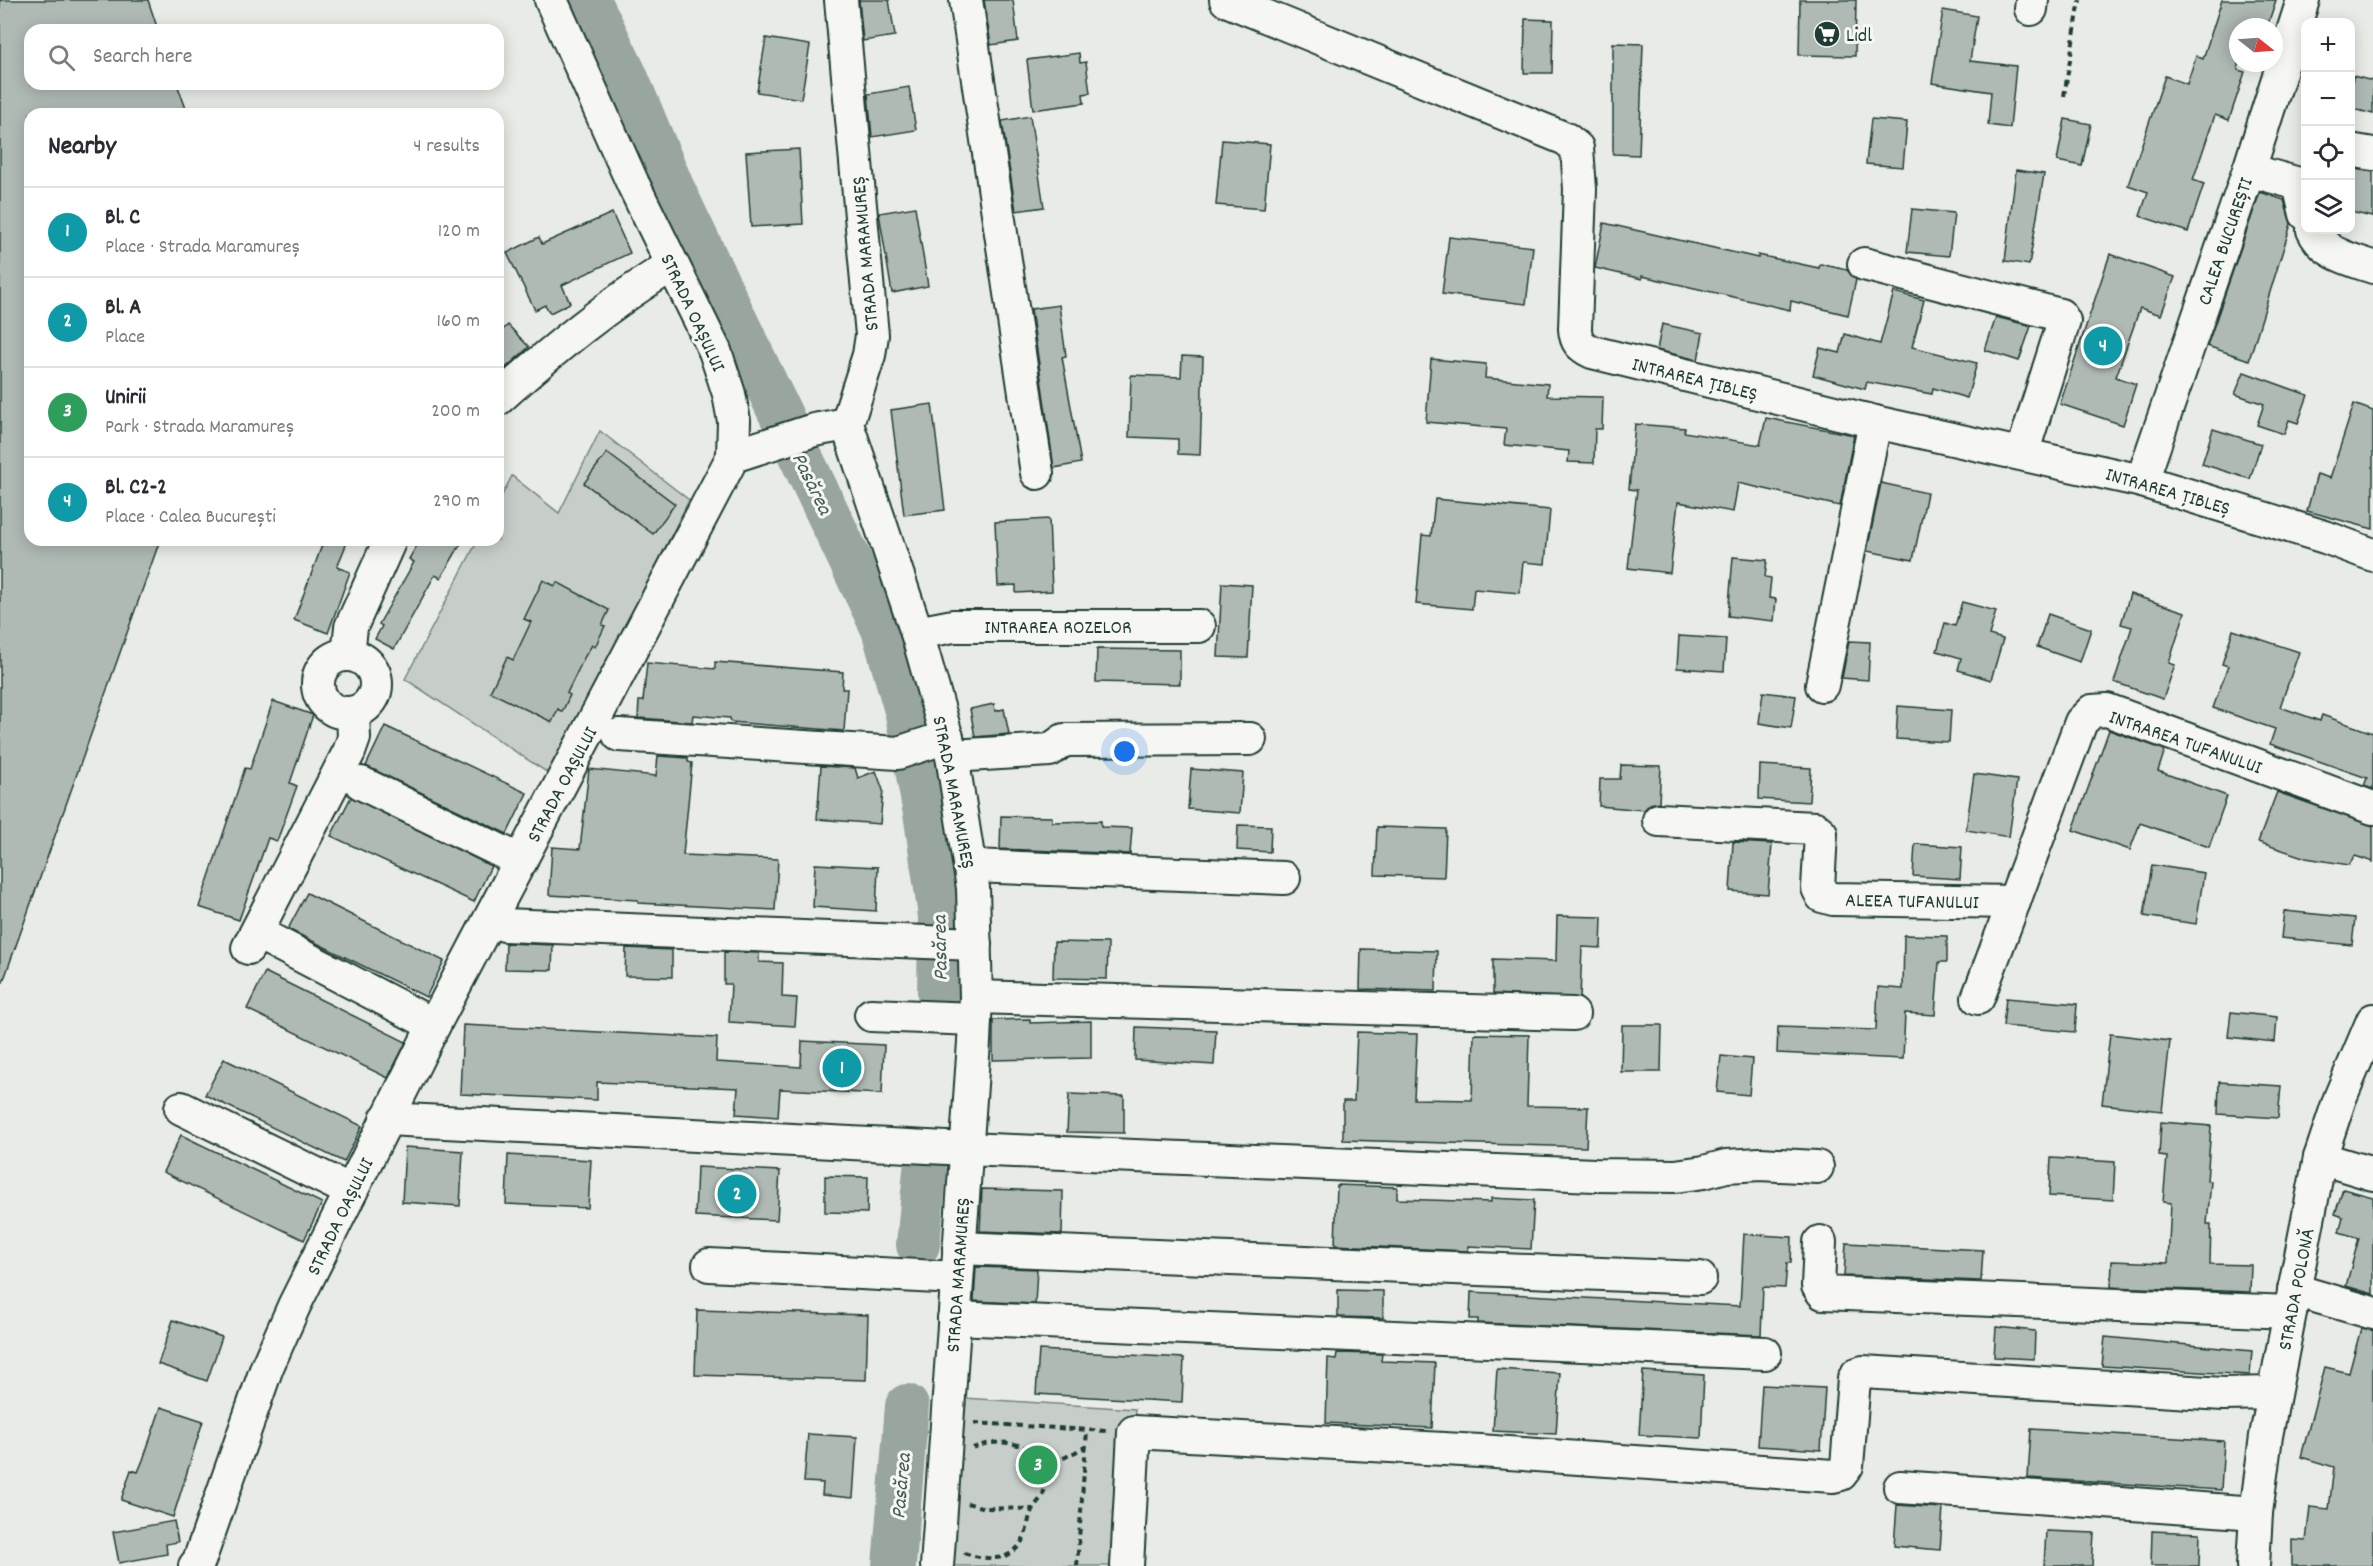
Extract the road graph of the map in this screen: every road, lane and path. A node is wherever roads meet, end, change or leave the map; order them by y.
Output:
1 (551, 0) edge
2 (841, 0) edge
3 (966, 0) edge
4 (1226, 0) edge
5 (2080, 0) edge
6 (2303, 0) edge
7 (2064, 96) dead end
8 (2355, 151) edge
9 (2373, 154) edge
10 (2249, 170) junction
11 (2301, 191) edge
12 (2315, 234) edge
13 (1864, 264) dead end
14 (672, 265) junction
15 (2373, 267) edge
16 (504, 394) edge
17 (1875, 422) junction
18 (847, 424) junction
19 (2022, 454) junction
20 (733, 456) junction
21 (1037, 472) dead end
22 (2142, 481) junction
23 (387, 546) edge
24 (2373, 555) edge
25 (1199, 626) dead end
26 (917, 633) junction
27 (348, 655) junction
28 (1822, 685) dead end
29 (353, 713) junction
30 (619, 735) dead end
31 (1250, 740) dead end
32 (950, 746) junction
33 (361, 783) dead end
34 (2373, 808) edge
35 (1659, 820) dead end
36 (521, 861) junction
37 (1284, 878) dead end
38 (968, 880) junction
39 (2014, 902) junction
40 (504, 925) dead end
41 (966, 944) junction
42 (1978, 998) dead end
43 (968, 1012) junction
44 (1573, 1014) dead end
45 (871, 1015) dead end
46 (2373, 1020) edge
47 (434, 1025) junction
48 (181, 1107) dead end
49 (386, 1119) junction
50 (955, 1148) junction
51 (2320, 1158) junction
52 (1817, 1167) dead end
53 (2373, 1174) edge
54 (351, 1191) junction
55 (1820, 1242) dead end
56 (958, 1263) junction
57 (709, 1265) dead end
58 (1700, 1278) dead end
59 (2292, 1301) junction
60 (2373, 1313) edge
61 (954, 1318) junction
62 (1766, 1353) dead end
63 (2274, 1393) junction
64 (946, 1422) junction
65 (1087, 1430) junction
66 (1134, 1432) junction
67 (1085, 1447) junction
68 (969, 1449) dead end
69 (1043, 1463) junction
70 (1900, 1487) dead end
71 (941, 1497) junction
72 (1032, 1509) junction
73 (2256, 1513) junction
74 (945, 1558) edge
75 (195, 1566) edge
76 (1077, 1566) edge
77 (1127, 1566) edge
78 (2253, 1566) edge

1 - 14 street, STRADA OAȘULUI
2 - 18 street, STRADA MARAMUREȘ
3 - 21 street
4 - 17 street, INTRAREA ȚIBLEȘ
5 - 7 path
6 - 10 street, CALEA BUCUREȘTI
8 - 9 street
10 - 11 street
10 - 22 street, CALEA BUCUREȘTI
12 - 15 street
13 - 19 street
14 - 16 street
14 - 20 street, STRADA OAȘULUI
17 - 19 street, INTRAREA ȚIBLEȘ
17 - 28 street
18 - 20 street
18 - 26 street, STRADA MARAMUREȘ
19 - 22 street, INTRAREA ȚIBLEȘ
20 - 36 street, STRADA OAȘULUI
22 - 24 street, INTRAREA ȚIBLEȘ
23 - 27 street
25 - 26 street, INTRAREA ROZELOR
26 - 32 street, STRADA MARAMUREȘ
27 - 29 street
27 - 29 street
29 - 47 street
30 - 32 street
31 - 32 street
32 - 38 street, STRADA MARAMUREȘ
33 - 36 street
34 - 39 street, INTRAREA TUFANULUI
35 - 39 street, ALEEA TUFANULUI
36 - 47 street, STRADA OAȘULUI
37 - 38 street
38 - 41 street, STRADA MARAMUREȘ
39 - 42 street, INTRAREA TUFANULUI
40 - 41 street
41 - 43 street, STRADA MARAMUREȘ
43 - 44 street
43 - 45 street
43 - 50 street, STRADA MARAMUREȘ
46 - 51 street, STRADA POLONĂ
47 - 49 street, STRADA OAȘULUI
48 - 54 street
49 - 50 street
49 - 54 street, STRADA OAȘULUI
50 - 52 street
50 - 56 street, STRADA MARAMUREȘ
51 - 53 street
51 - 59 street, STRADA POLONĂ
54 - 75 street, STRADA OAȘULUI
55 - 59 street
56 - 57 street
56 - 58 street
56 - 61 street, STRADA MARAMUREȘ
59 - 60 street
59 - 63 street, STRADA POLONĂ
61 - 62 street
61 - 64 street, STRADA MARAMUREȘ
63 - 66 street
63 - 73 street, STRADA POLONĂ
64 - 65 path
64 - 71 street, STRADA MARAMUREȘ
65 - 66 path
65 - 67 path
66 - 77 street
67 - 69 path
67 - 76 path
68 - 69 path
69 - 72 path
70 - 73 street
71 - 72 path
71 - 74 street, STRADA MARAMUREȘ
72 - 74 path
73 - 78 street, STRADA POLONĂ

